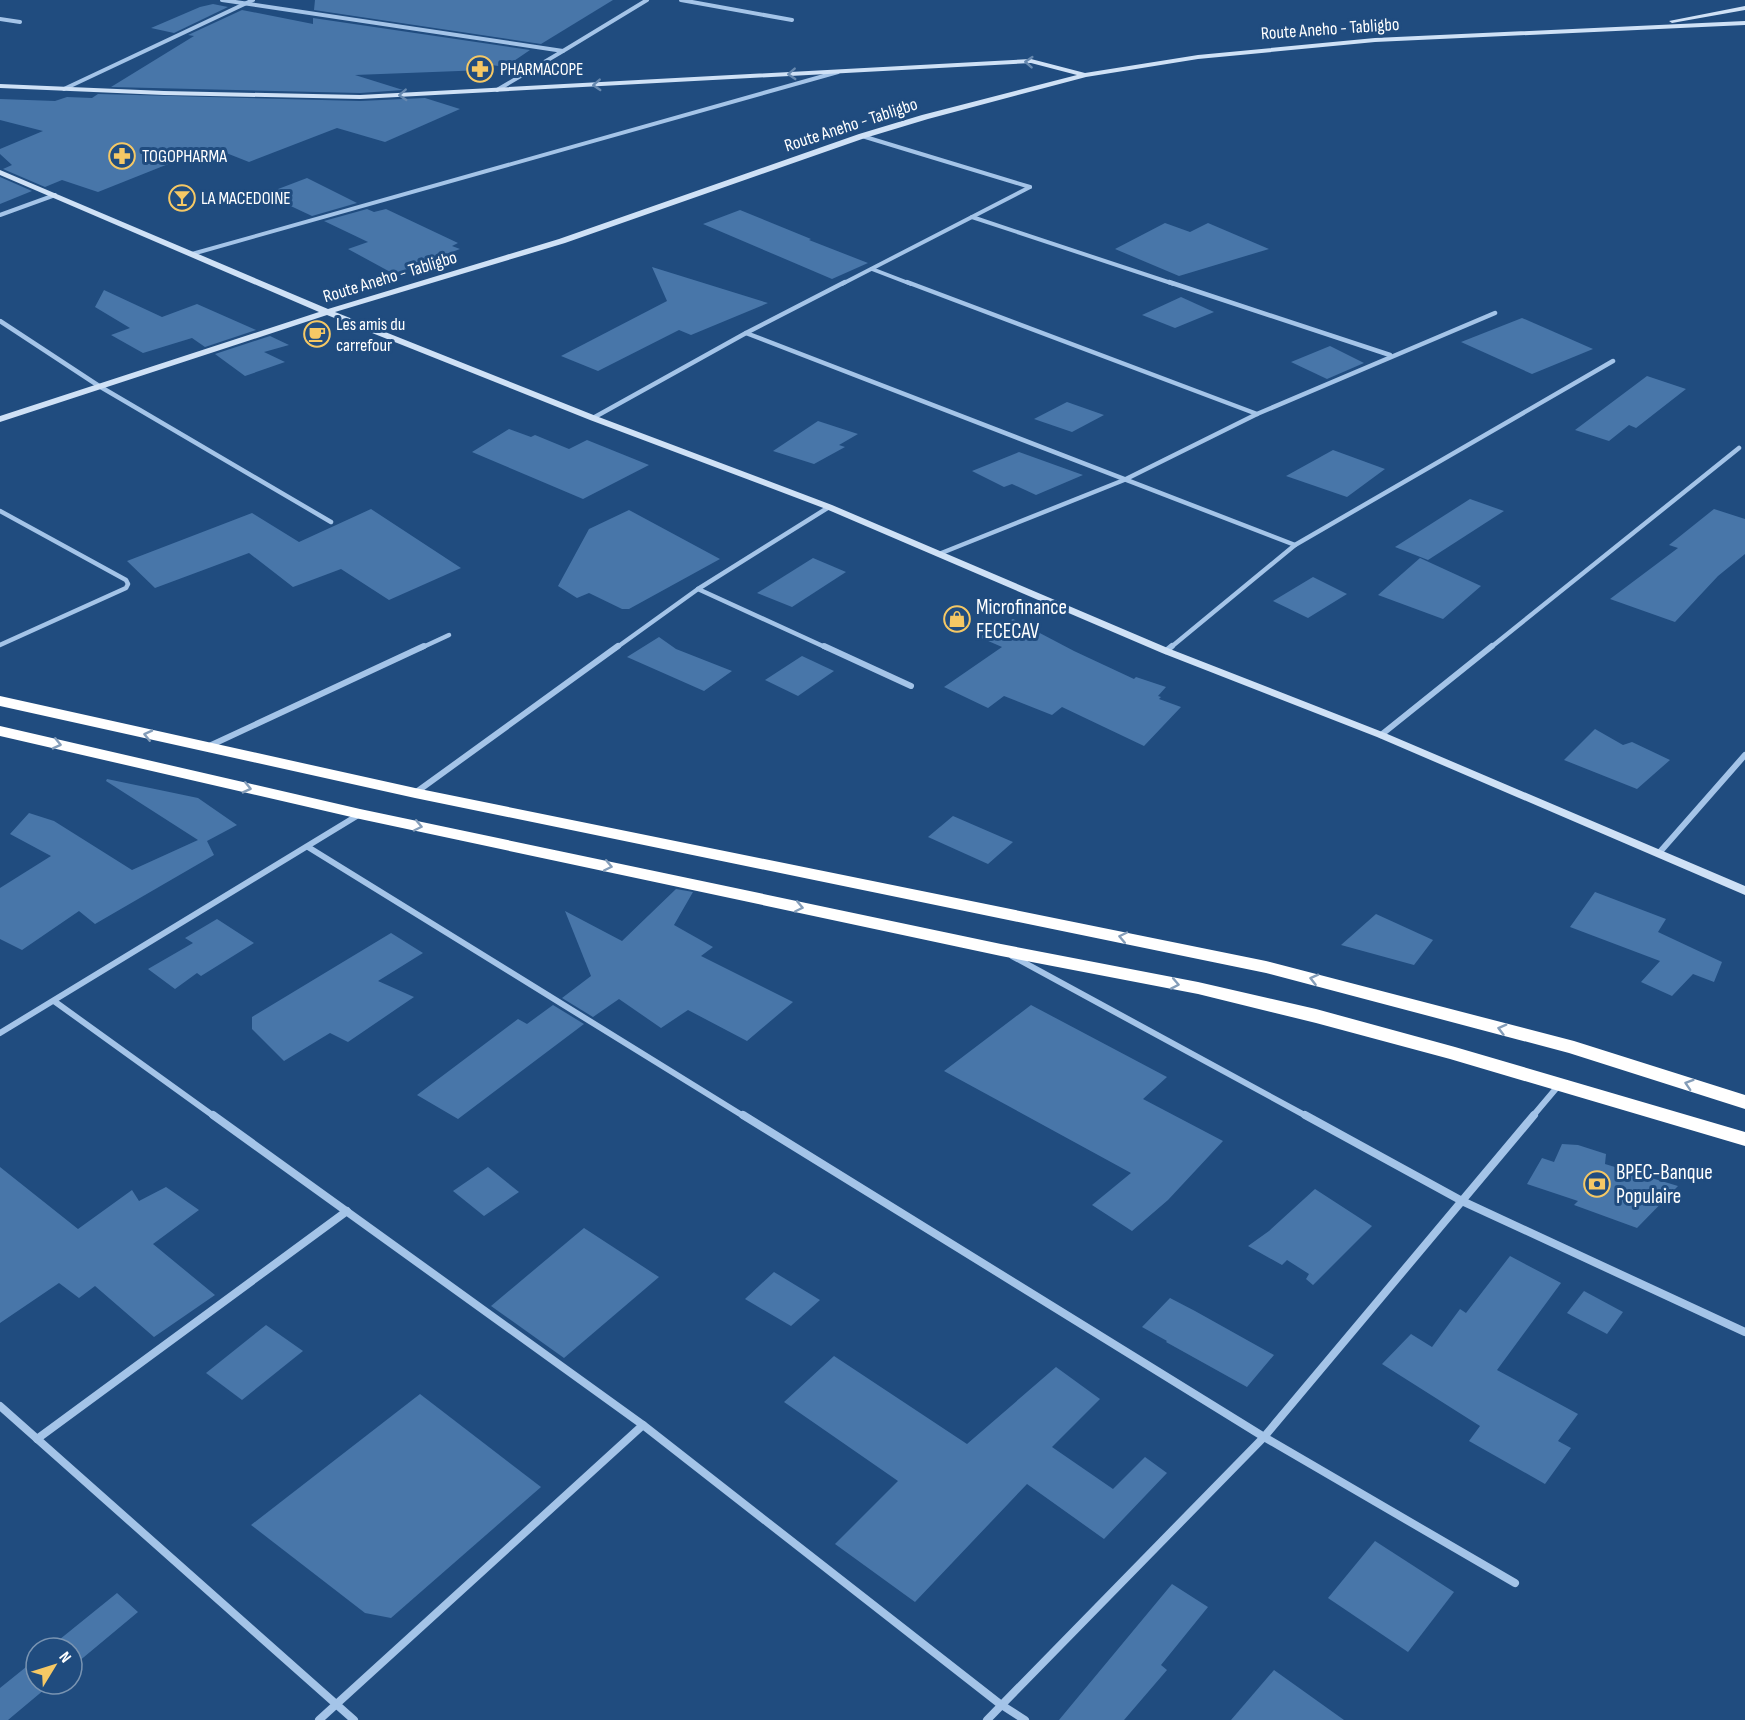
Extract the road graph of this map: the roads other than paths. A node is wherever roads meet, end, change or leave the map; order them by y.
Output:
1 (222, 0) edge
2 (253, 0) edge
3 (647, 0) edge
4 (681, 0) edge
5 (246, 3) junction
6 (1745, 8) edge
7 (0, 19) edge
8 (792, 20) dead end
9 (20, 22) dead end
10 (1745, 23) edge
11 (1634, 28) junction
12 (563, 51) junction
13 (840, 71) junction
14 (1086, 75) junction
15 (0, 86) edge
16 (64, 88) junction
17 (496, 90) junction
18 (862, 136) junction
19 (0, 172) edge
20 (55, 195) junction
21 (0, 215) edge
22 (972, 218) junction
23 (192, 254) junction
24 (872, 269) junction
25 (327, 312) junction
26 (1495, 313) dead end
27 (0, 321) edge
28 (746, 333) junction
29 (1391, 356) junction
30 (1613, 361) dead end
31 (99, 386) junction
32 (1257, 414) junction
33 (593, 418) junction
34 (0, 419) edge
35 (1739, 448) dead end
36 (1124, 480) junction
37 (829, 507) junction
38 (0, 511) edge
39 (331, 522) dead end
40 (1296, 545) junction
41 (939, 554) junction
42 (698, 589) junction
43 (449, 635) dead end
44 (0, 645) edge
45 (1166, 651) junction
46 (911, 686) dead end
47 (0, 700) edge
48 (0, 731) edge
49 (1381, 735) junction
50 (205, 748) junction
51 (1745, 755) edge
52 (415, 793) junction
53 (360, 814) junction
54 (308, 847) junction
55 (1659, 853) junction
56 (1745, 891) edge
57 (1001, 950) junction
58 (54, 1001) junction
59 (0, 1033) edge
60 (1559, 1085) junction
61 (1745, 1102) edge
62 (1745, 1139) edge
63 (1462, 1201) junction
64 (347, 1211) junction
65 (1745, 1332) edge
66 (0, 1406) edge
67 (643, 1425) junction
68 (1264, 1437) junction
69 (37, 1439) junction
70 (1515, 1583) dead end
71 (336, 1704) junction
72 (1000, 1704) junction
73 (319, 1720) edge
74 (354, 1720) edge
75 (987, 1720) edge
76 (1025, 1720) edge

1 - 5 street
2 - 5 street
3 - 12 street
4 - 8 street
5 - 12 street
5 - 16 street
6 - 11 street
7 - 9 street
10 - 11 street, Route Aneho - Tabligbo
11 - 14 street, Route Aneho - Tabligbo
12 - 17 street
14 -> 13 street
13 -> 17 street
13 - 23 street
14 - 18 street, Route Aneho - Tabligbo
15 - 16 street
17 -> 16 street
18 - 22 street
18 - 25 street, Route Aneho - Tabligbo
19 - 20 street
20 - 21 street
20 - 23 street
22 - 24 street
22 - 29 street
23 - 25 street
24 - 28 street
24 - 32 street
25 - 31 street, Route Aneho - Tabligbo
25 - 33 street
26 - 29 street
27 - 31 street
28 - 33 street
28 - 36 street
29 - 32 street
30 - 40 street
31 - 34 street, Route Aneho - Tabligbo
31 - 39 street
32 - 36 street
33 - 37 street
35 - 49 street
36 - 40 street
36 - 41 street
37 - 41 street
37 - 42 street
38 - 44 street
40 - 45 street
41 - 45 street
42 - 46 street
42 - 52 street
43 - 50 street
45 - 49 street
50 -> 47 highway
48 -> 53 highway
49 - 55 street
50 - 52 highway
51 - 55 street
61 -> 52 highway
53 - 54 street
53 -> 57 highway
54 - 58 street
54 - 68 street
55 - 56 street
57 -> 60 highway
57 - 63 street
58 - 59 street
58 - 64 street
60 - 62 highway
60 - 63 street
63 - 65 street
63 - 68 street
64 - 67 street
64 - 69 street
66 - 69 street
67 - 71 street
67 - 72 street
68 - 70 street
68 - 72 street
69 - 71 street
71 - 73 street
71 - 74 street
72 - 75 street
72 - 76 street

